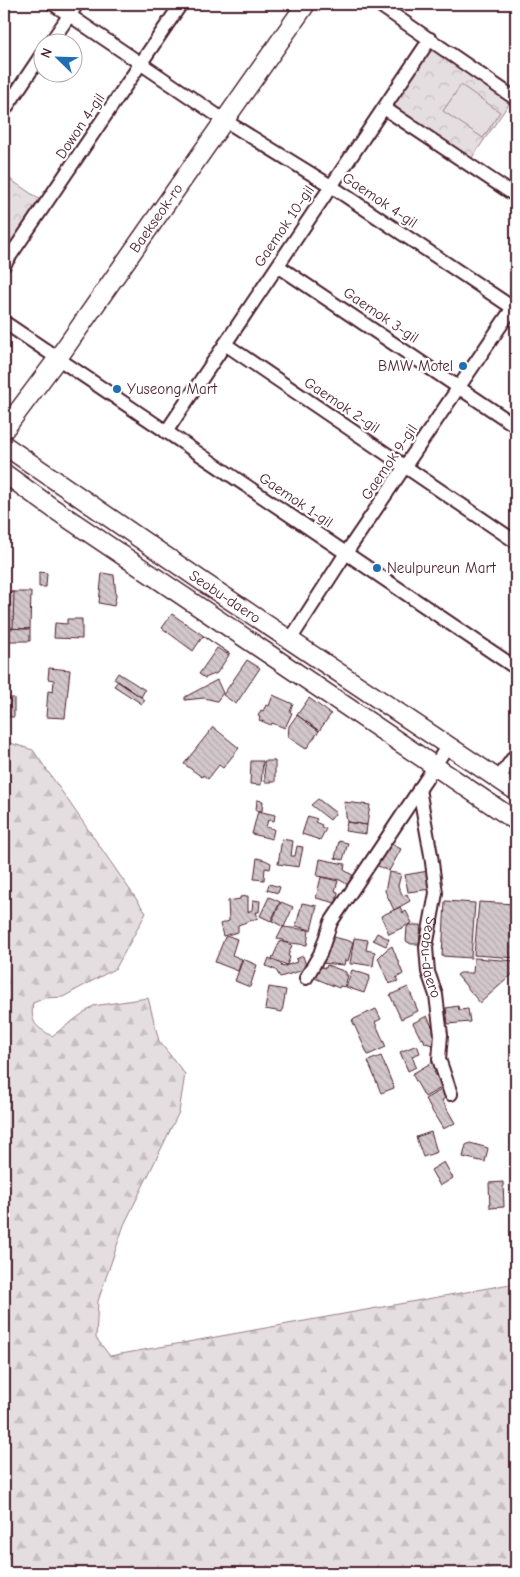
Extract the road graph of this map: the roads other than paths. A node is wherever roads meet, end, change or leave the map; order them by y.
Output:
1 (53, 4) edge
2 (77, 4) edge
3 (182, 4) edge
4 (306, 4) edge
5 (378, 4) edge
6 (69, 15) junction
7 (57, 32) edge
8 (430, 39) junction
9 (142, 64) junction
10 (32, 69) edge
11 (516, 99) edge
12 (384, 108) junction
13 (4, 111) edge
14 (224, 120) junction
15 (331, 186) junction
16 (516, 196) edge
17 (4, 265) edge
18 (278, 266) junction
19 (515, 307) edge
20 (4, 322) edge
21 (225, 344) junction
22 (58, 358) junction
23 (459, 387) junction
24 (516, 426) edge
25 (4, 430) edge
26 (166, 432) junction
27 (4, 445) edge
28 (405, 467) junction
29 (4, 473) edge
30 (4, 488) edge
31 (54, 509) junction
32 (516, 542) edge
33 (346, 553) junction
34 (290, 640) junction
35 (516, 668) edge
36 (448, 745) junction
37 (516, 754) edge
38 (435, 766) junction
39 (498, 779) junction
40 (419, 789) junction
41 (516, 791) edge
42 (516, 821) edge
43 (306, 978) dead end
44 (451, 1094) dead end

1 - 6 street, Gaemok 4-gil
2 - 6 street
3 - 9 street, Dowon 4-gil
4 - 14 main road, Baekseok-ro
5 - 8 street
6 - 7 street
6 - 9 street, Gaemok 4-gil
8 - 11 street
8 - 12 street, Gaemok 10-gil
9 - 14 street, Gaemok 4-gil
9 - 17 street, Dowon 4-gil
10 - 13 street
12 - 15 street, Gaemok 10-gil
12 - 16 street
14 - 15 street, Gaemok 4-gil
14 - 22 main road, Baekseok-ro
15 - 18 street, Gaemok 10-gil
15 - 19 street, Gaemok 4-gil
18 - 21 street, Gaemok 10-gil
18 - 23 street, Gaemok 3-gil
19 - 23 street, Gaemok 9-gil
20 - 22 street, Gaemok 1-gil
21 - 26 street, Gaemok 10-gil
21 - 28 street, Gaemok 2-gil
22 - 25 main road, Baekseok-ro
22 - 26 street, Gaemok 1-gil
23 - 24 street, Gaemok 3-gil
23 - 28 street, Gaemok 9-gil
26 - 33 street, Gaemok 1-gil
27 - 34 main road, Seobu-daero
28 - 32 street, Gaemok 2-gil
28 - 33 street, Gaemok 9-gil
29 - 31 main road, Seobu-daero
30 - 31 main road
31 - 38 main road, Seobu-daero
33 - 34 street, Gaemok 9-gil
33 - 35 street, Gaemok 1-gil
34 - 36 main road, Seobu-daero
36 - 38 street
36 - 39 main road, Seobu-daero
37 - 39 street
38 - 40 street
38 - 42 main road, Seobu-daero
39 - 41 main road, Seobu-daero
40 - 43 street
40 - 44 street, Seobu-daero

